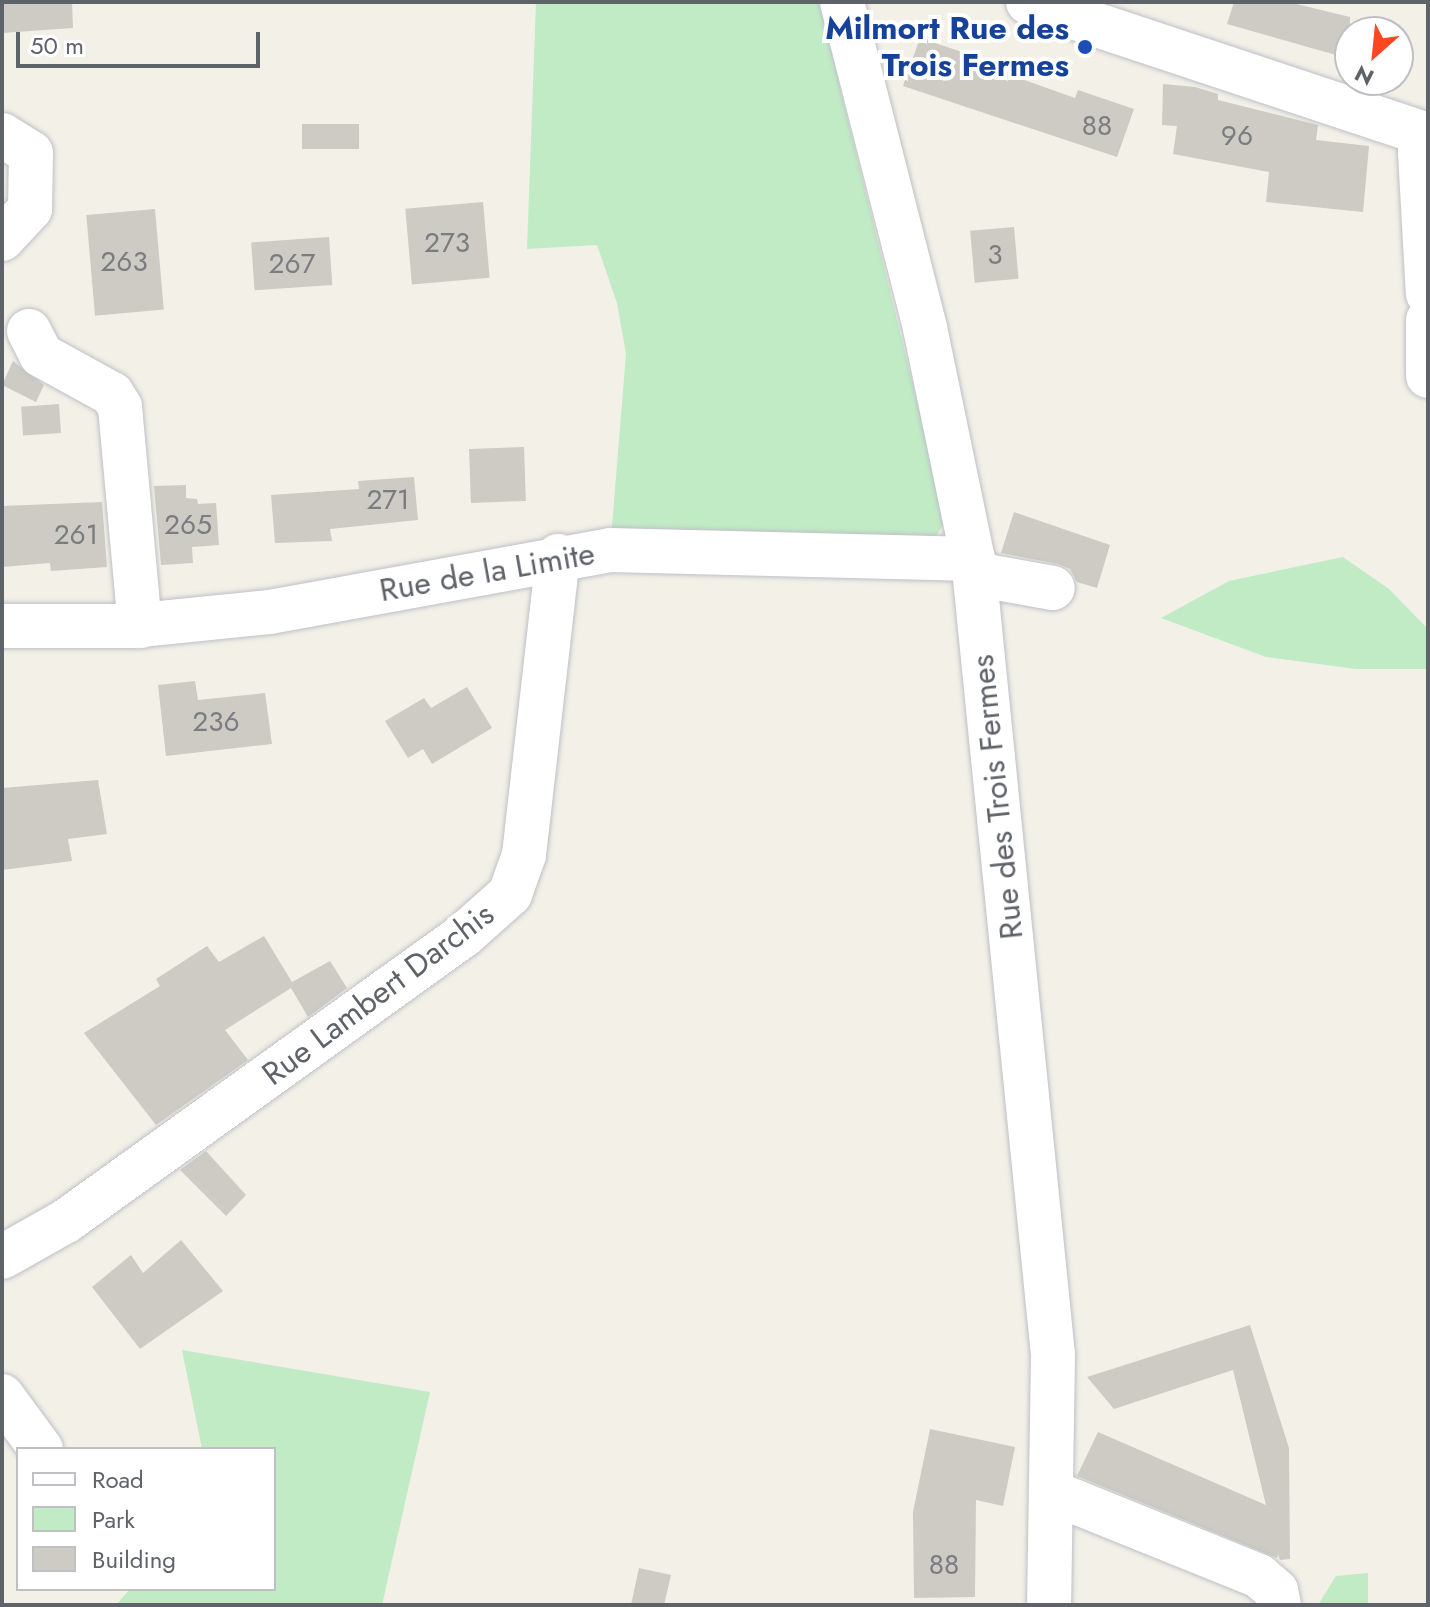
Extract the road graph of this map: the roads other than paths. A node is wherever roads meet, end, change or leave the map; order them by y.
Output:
1 (842, 2) edge
2 (1028, 2) edge
3 (2, 135) edge
4 (1426, 135) edge
5 (2, 239) edge
6 (1428, 294) edge
7 (1428, 320) edge
8 (29, 331) dead end
9 (1428, 376) edge
10 (558, 556) junction
11 (974, 567) junction
12 (1053, 588) dead end
13 (2, 626) edge
14 (140, 626) junction
15 (2, 1257) edge
16 (2, 1396) edge
17 (40, 1447) edge
18 (1051, 1492) junction
19 (1049, 1605) edge
20 (1279, 1605) edge

1 - 11 street, Rue des Trois Fermes
2 - 4 street
3 - 5 street
4 - 6 street
7 - 9 street
8 - 14 street
10 - 11 street, Rue de la Limite
10 - 14 street, Rue de la Limite
10 - 15 street, Rue Lambert Darchis
11 - 12 street, Rue de la Limite
11 - 18 street, Rue des Trois Fermes
13 - 14 street, Rue de la Limite
16 - 17 street
18 - 19 street, Rue des Trois Fermes
18 - 20 street

